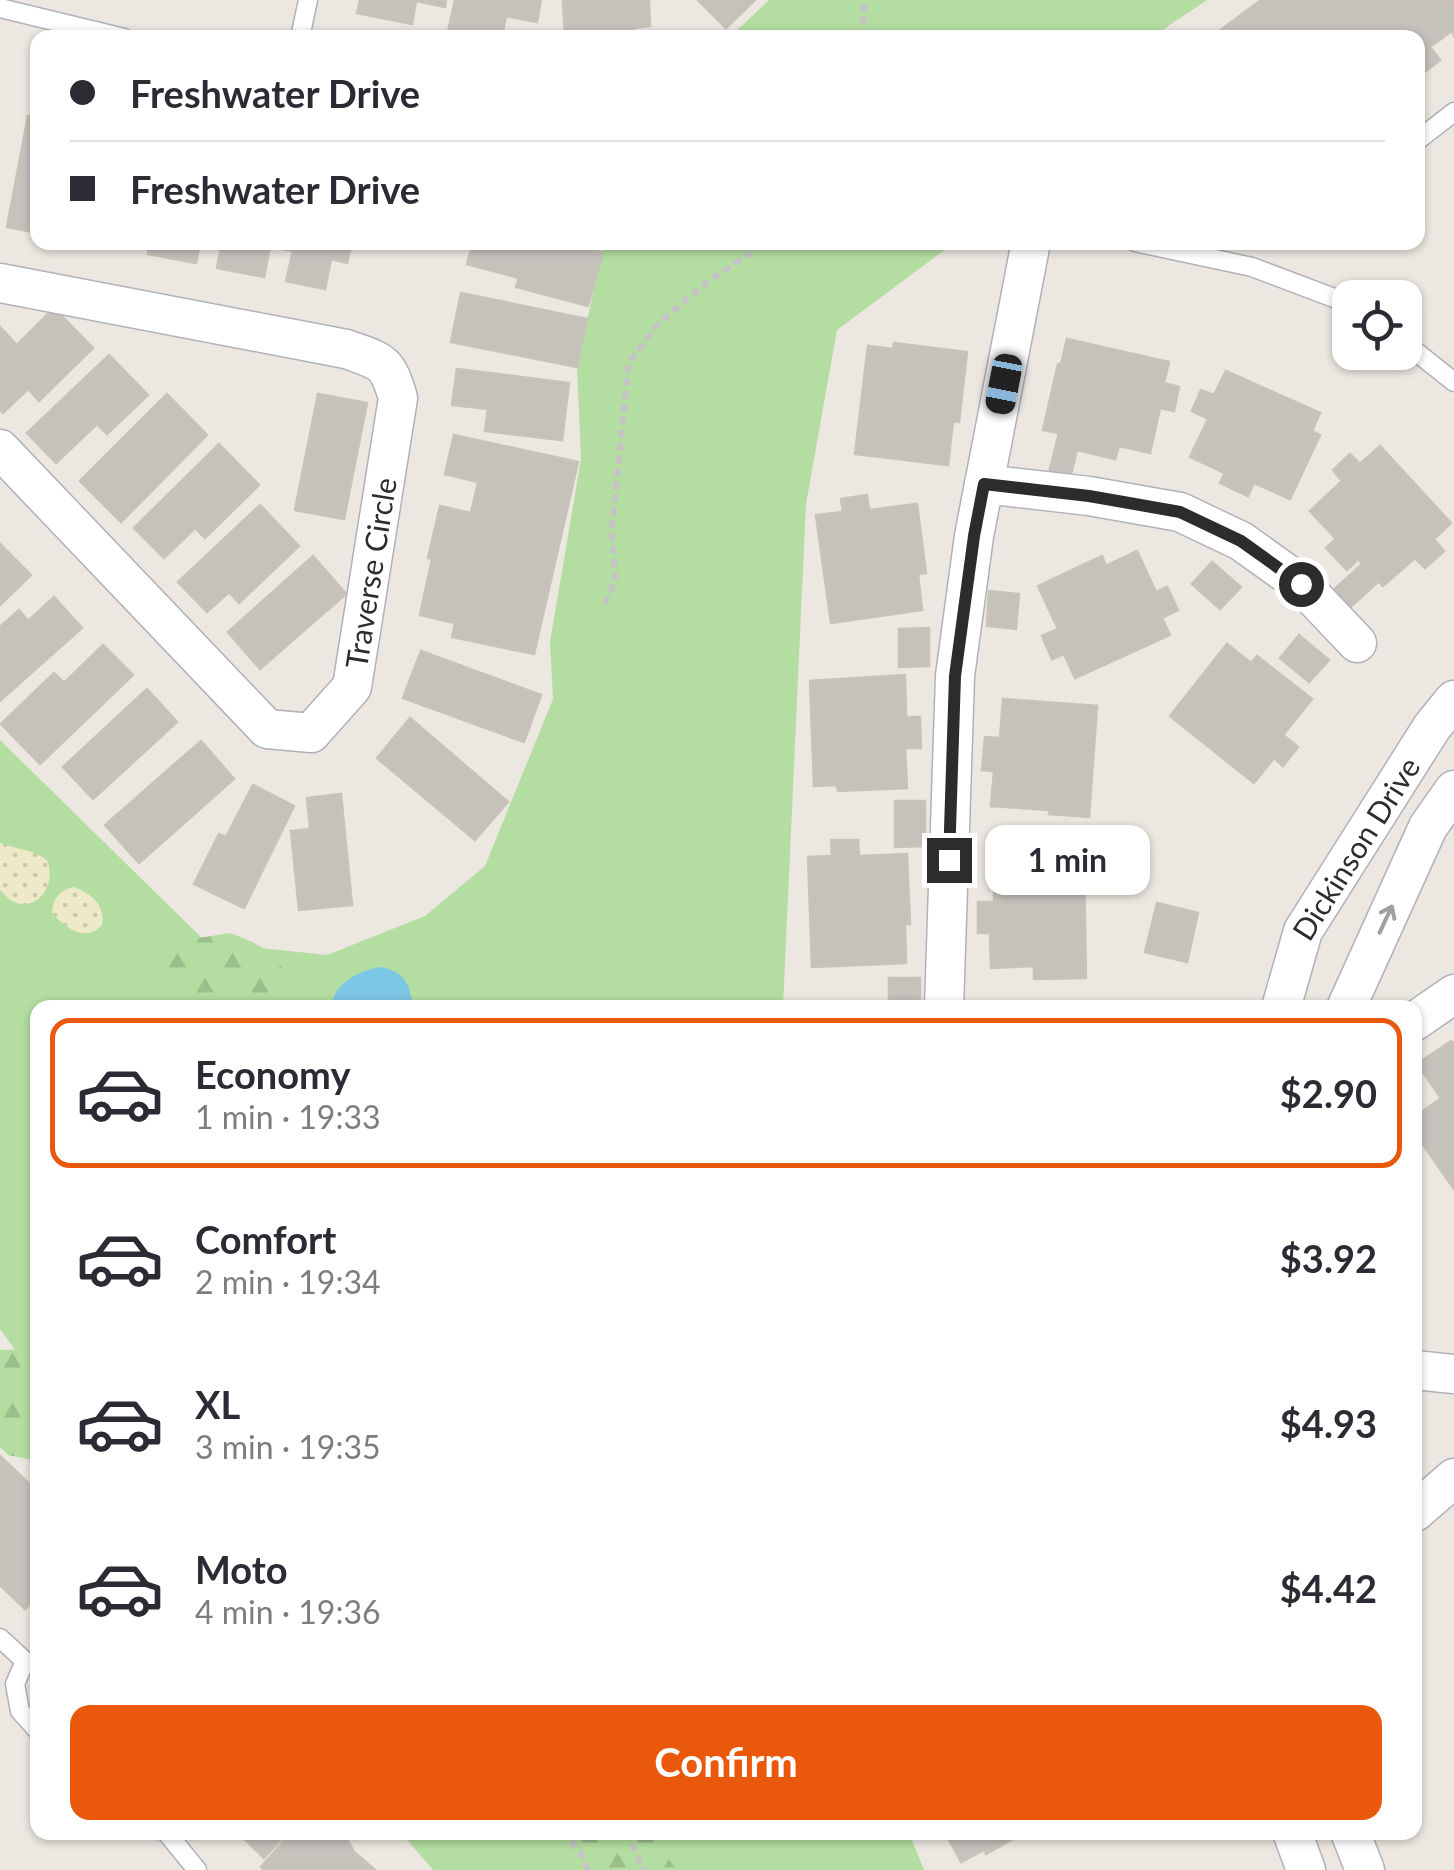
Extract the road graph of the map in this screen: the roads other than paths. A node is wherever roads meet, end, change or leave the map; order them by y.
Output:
1 (308, 0) edge
2 (0, 8) edge
3 (91, 30) edge
4 (302, 30) edge
5 (1454, 112) edge
6 (1425, 135) edge
7 (1029, 250) edge
8 (1172, 250) edge
9 (0, 282) edge
10 (1332, 297) edge
11 (1422, 357) edge
12 (1454, 382) edge
13 (0, 450) edge
14 (984, 484) junction
15 (1357, 642) dead end
16 (1454, 700) edge
17 (1454, 790) edge
18 (1454, 994) edge
19 (944, 1000) edge
20 (1283, 1000) edge
21 (1350, 1000) edge
22 (1422, 1016) edge
23 (1422, 1371) edge
24 (1454, 1374) edge
25 (1454, 1478) edge
26 (1422, 1506) edge
27 (0, 1638) edge
28 (30, 1657) edge
29 (30, 1660) edge
30 (30, 1723) edge
31 (173, 1840) edge
32 (1295, 1840) edge
33 (1353, 1840) edge
34 (198, 1870) edge
35 (1306, 1870) edge
36 (1366, 1870) edge

1 - 4 lane
2 - 3 lane
5 - 6 lane
7 - 14 street
8 - 10 lane
9 - 13 street, Traverse Circle
11 - 12 lane
14 - 15 street
14 - 19 street
16 - 20 street, Dickinson Drive
21 -> 17 street, Dickinson Drive
18 - 22 street
23 - 24 street
25 - 26 street
27 - 28 lane
29 - 30 lane
31 - 34 lane
32 - 35 street
33 - 36 street

